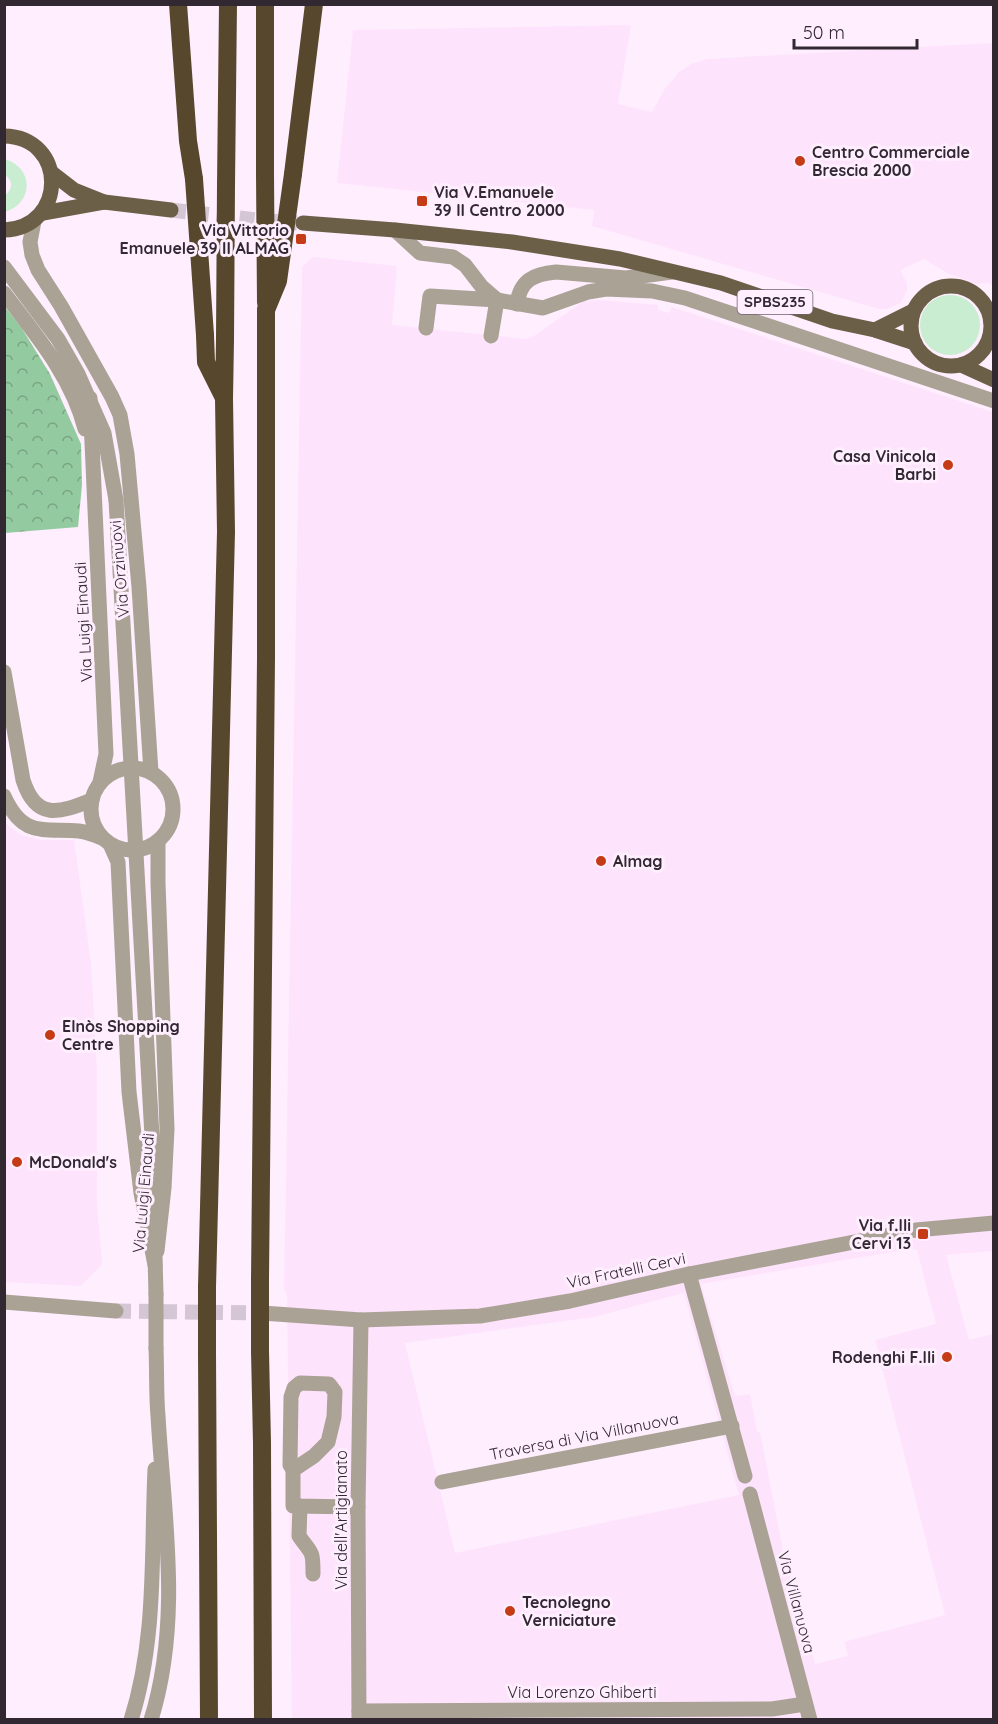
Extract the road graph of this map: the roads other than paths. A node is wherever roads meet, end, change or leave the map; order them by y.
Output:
1 (178, 4) edge
2 (228, 4) edge
3 (314, 8) edge
4 (265, 9) edge
5 (4, 136) edge
6 (52, 173) junction
7 (104, 202) junction
8 (171, 210) tunnel mouth
9 (38, 217) junction
10 (303, 223) tunnel mouth
11 (4, 230) edge
12 (395, 230) junction
13 (4, 267) edge
14 (676, 271) junction
15 (4, 293) edge
16 (497, 300) junction
17 (517, 304) junction
18 (266, 310) junction
19 (913, 311) junction
20 (426, 328) dead end
21 (875, 330) junction
22 (490, 336) dead end
23 (989, 340) junction
24 (915, 343) junction
25 (993, 358) edge
26 (961, 365) junction
27 (96, 370) junction
28 (993, 380) edge
29 (90, 398) junction
30 (224, 398) junction
31 (993, 401) edge
32 (104, 433) junction
33 (93, 460) junction
34 (4, 672) edge
35 (151, 772) junction
36 (100, 782) junction
37 (4, 796) edge
38 (92, 800) junction
39 (106, 841) junction
40 (158, 842) junction
41 (993, 1223) edge
42 (155, 1265) junction
43 (689, 1274) junction
44 (4, 1302) edge
45 (116, 1311) tunnel mouth
46 (262, 1313) tunnel mouth
47 (361, 1320) junction
48 (158, 1415) junction
49 (732, 1426) junction
50 (293, 1470) junction
51 (745, 1476) dead end
52 (442, 1482) dead end
53 (750, 1494) dead end
54 (300, 1506) junction
55 (358, 1507) junction
56 (313, 1574) dead end
57 (805, 1704) junction
58 (772, 1714) edge
59 (359, 1715) edge
60 (131, 1719) edge
61 (151, 1719) edge
62 (209, 1719) edge
63 (263, 1719) edge
64 (810, 1719) edge

1 - 30 highway, bridge
2 - 30 highway, bridge
3 - 18 highway, bridge
4 - 18 highway, bridge
5 - 6 main road
6 - 7 main road
6 - 9 main road
7 - 8 main road
7 - 9 main road
9 - 11 main road
9 - 27 street, Via Orzinuovi
10 - 12 main road, SPBS235
12 - 14 main road, SPBS235
12 - 16 street
13 - 29 street
14 - 17 street
14 - 21 main road, SPBS235
15 - 33 street, Via Luigi Einaudi
16 - 17 street
16 - 20 street
16 - 22 street
17 - 31 street
18 - 63 highway, bridge
19 - 21 main road
19 - 23 main road
19 - 24 main road
21 - 24 main road, SPBS235
23 - 25 main road
23 - 26 main road
24 - 26 main road, SPBS235
26 - 28 main road, SPBS235
27 - 32 street, Via Orzinuovi
27 - 35 street, Via Orzinuovi
29 - 32 street
29 - 33 street, Via Luigi Einaudi
30 - 62 highway, bridge
32 - 42 street, bridge
33 - 36 street, Via Luigi Einaudi
34 - 38 street
35 - 36 street
35 - 40 street
36 - 38 street, Via Luigi Einaudi
37 - 39 street
38 - 39 street, Via Luigi Einaudi
39 - 40 street
39 - 42 street, Via Luigi Einaudi
40 - 42 street, Via Luigi Einaudi
41 - 43 street, Via Fratelli Cervi
42 - 48 street, bridge
43 - 47 street, Via Fratelli Cervi
43 - 49 street
44 - 45 street
46 - 47 street, Via Fratelli Cervi
47 - 55 street, Via dell'Artigianato
48 - 60 street
48 - 61 street
49 - 51 street
49 - 52 street, Traversa di Via Villanuova
50 - 50 street
50 - 54 street
53 - 57 street, Via Villanuova
54 - 55 street
54 - 56 street
55 - 59 street, Via dell'Artigianato
57 - 58 street, Via Lorenzo Ghiberti
57 - 64 street, Via Villanuova
58 - 59 street, Via Lorenzo Ghiberti

